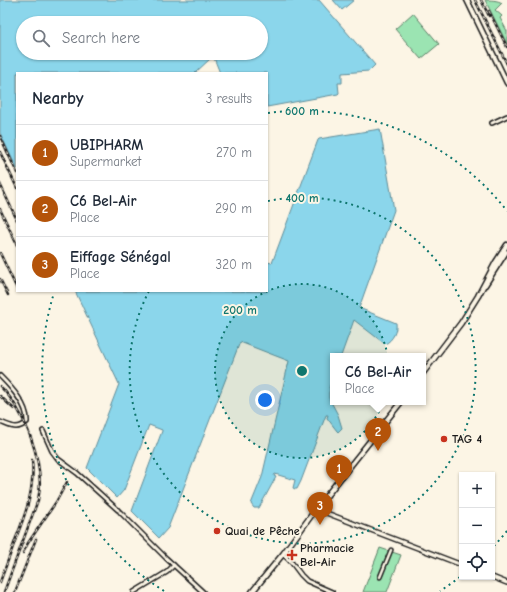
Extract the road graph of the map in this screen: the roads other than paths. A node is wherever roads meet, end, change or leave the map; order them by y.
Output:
1 (467, 0) edge
2 (507, 83) edge
3 (507, 116) edge
4 (492, 123) dead end
5 (507, 241) edge
6 (507, 245) edge
7 (507, 250) edge
8 (496, 262) junction
9 (478, 296) junction
10 (426, 369) edge
11 (0, 376) edge
12 (399, 405) edge
13 (0, 422) edge
14 (43, 431) dead end
15 (316, 509) junction
16 (391, 550) dead end
17 (283, 554) junction
18 (174, 565) junction
19 (459, 565) edge
20 (380, 577) dead end
21 (495, 578) edge
22 (507, 583) edge
23 (134, 592) edge
24 (203, 592) edge
25 (252, 592) edge
26 (332, 592) edge

1 - 2 street
3 - 4 street
5 - 8 street
6 - 8 street
7 - 9 street
8 - 9 street
9 - 10 street
11 - 13 street
12 - 15 street
14 - 18 street
15 - 17 street
15 - 19 street
16 - 20 street
17 - 25 street
17 - 26 street
18 - 23 street
18 - 24 street
21 - 22 street

